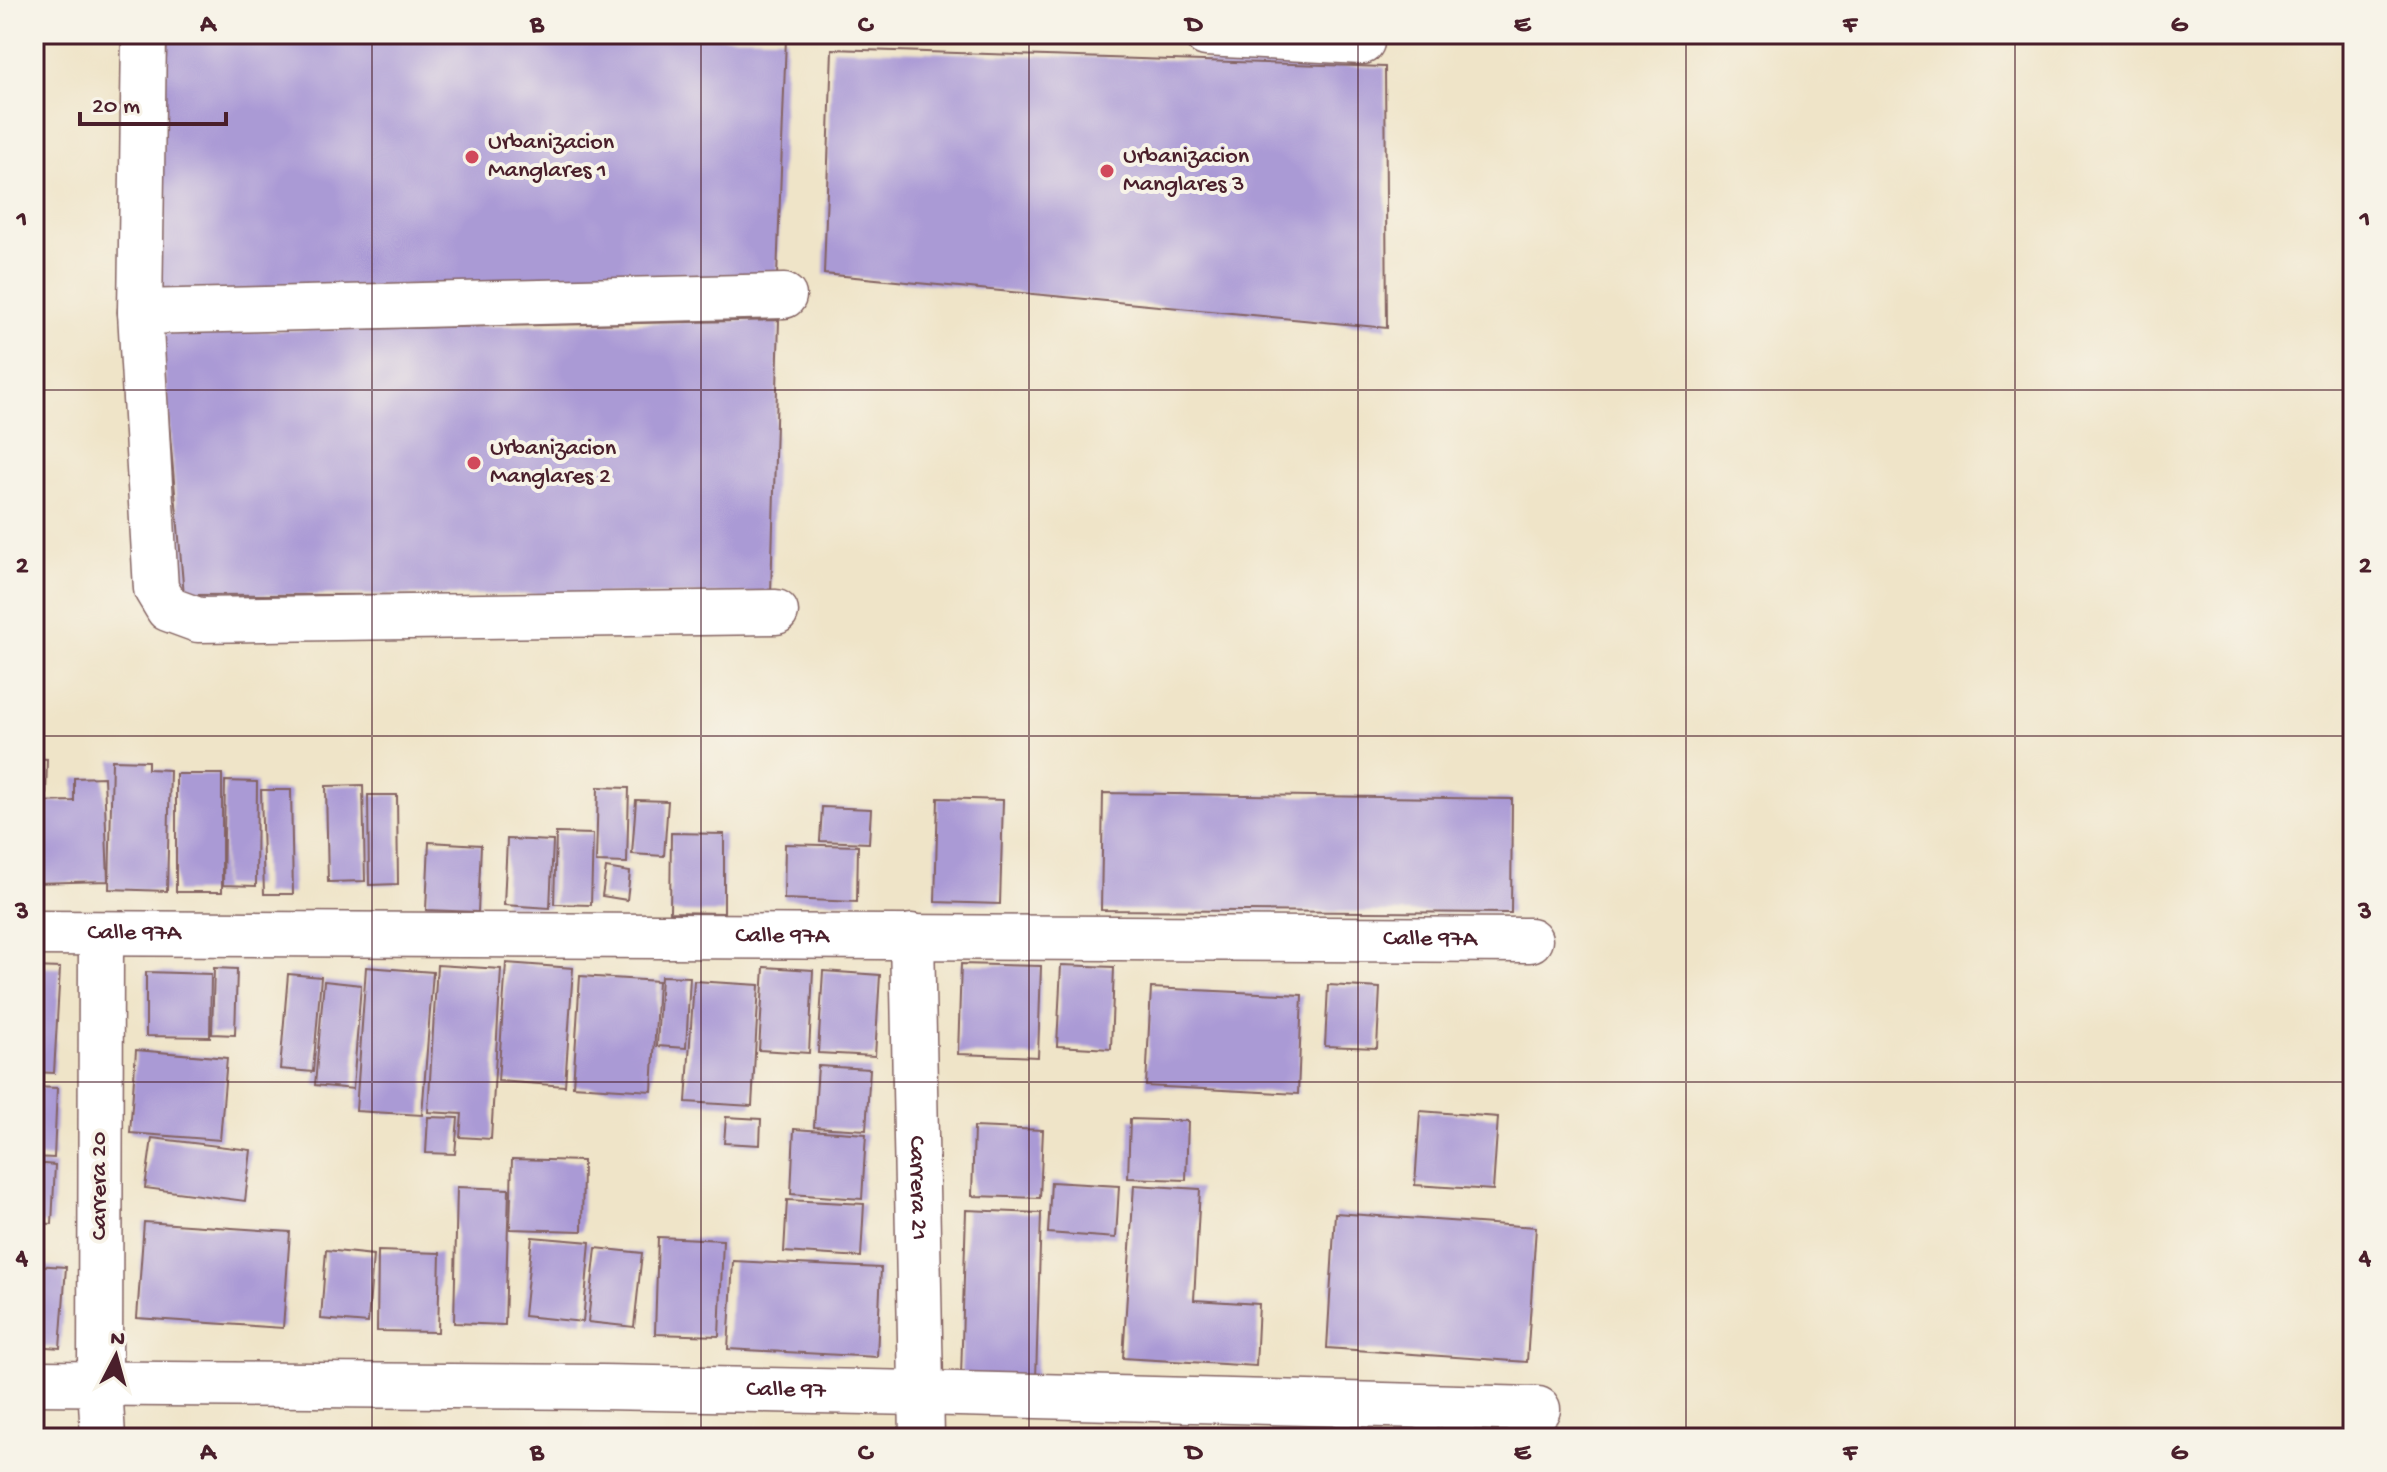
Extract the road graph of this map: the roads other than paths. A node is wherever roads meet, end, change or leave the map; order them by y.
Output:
1 (144, 34) edge
2 (1206, 34) edge
3 (1362, 42) dead end
4 (784, 296) dead end
5 (140, 312) junction
6 (776, 612) dead end
7 (34, 933) edge
8 (101, 935) junction
9 (912, 936) junction
10 (1530, 940) dead end
11 (34, 1383) edge
12 (100, 1383) junction
13 (919, 1393) junction
14 (1538, 1409) dead end
15 (103, 1438) edge
16 (922, 1438) edge

1 - 5 street
2 - 3 street
4 - 5 street
5 - 6 street
7 - 8 street, Calle 97A
8 - 9 street, Calle 97A
8 - 12 street, Carrera 20
9 - 10 street, Calle 97A
9 - 13 street, Carrera 21
11 - 12 street, Calle 97
12 - 13 street, Calle 97
12 - 15 street, Carrera 20
13 - 14 street, Calle 97
13 - 16 street, Carrera 21

